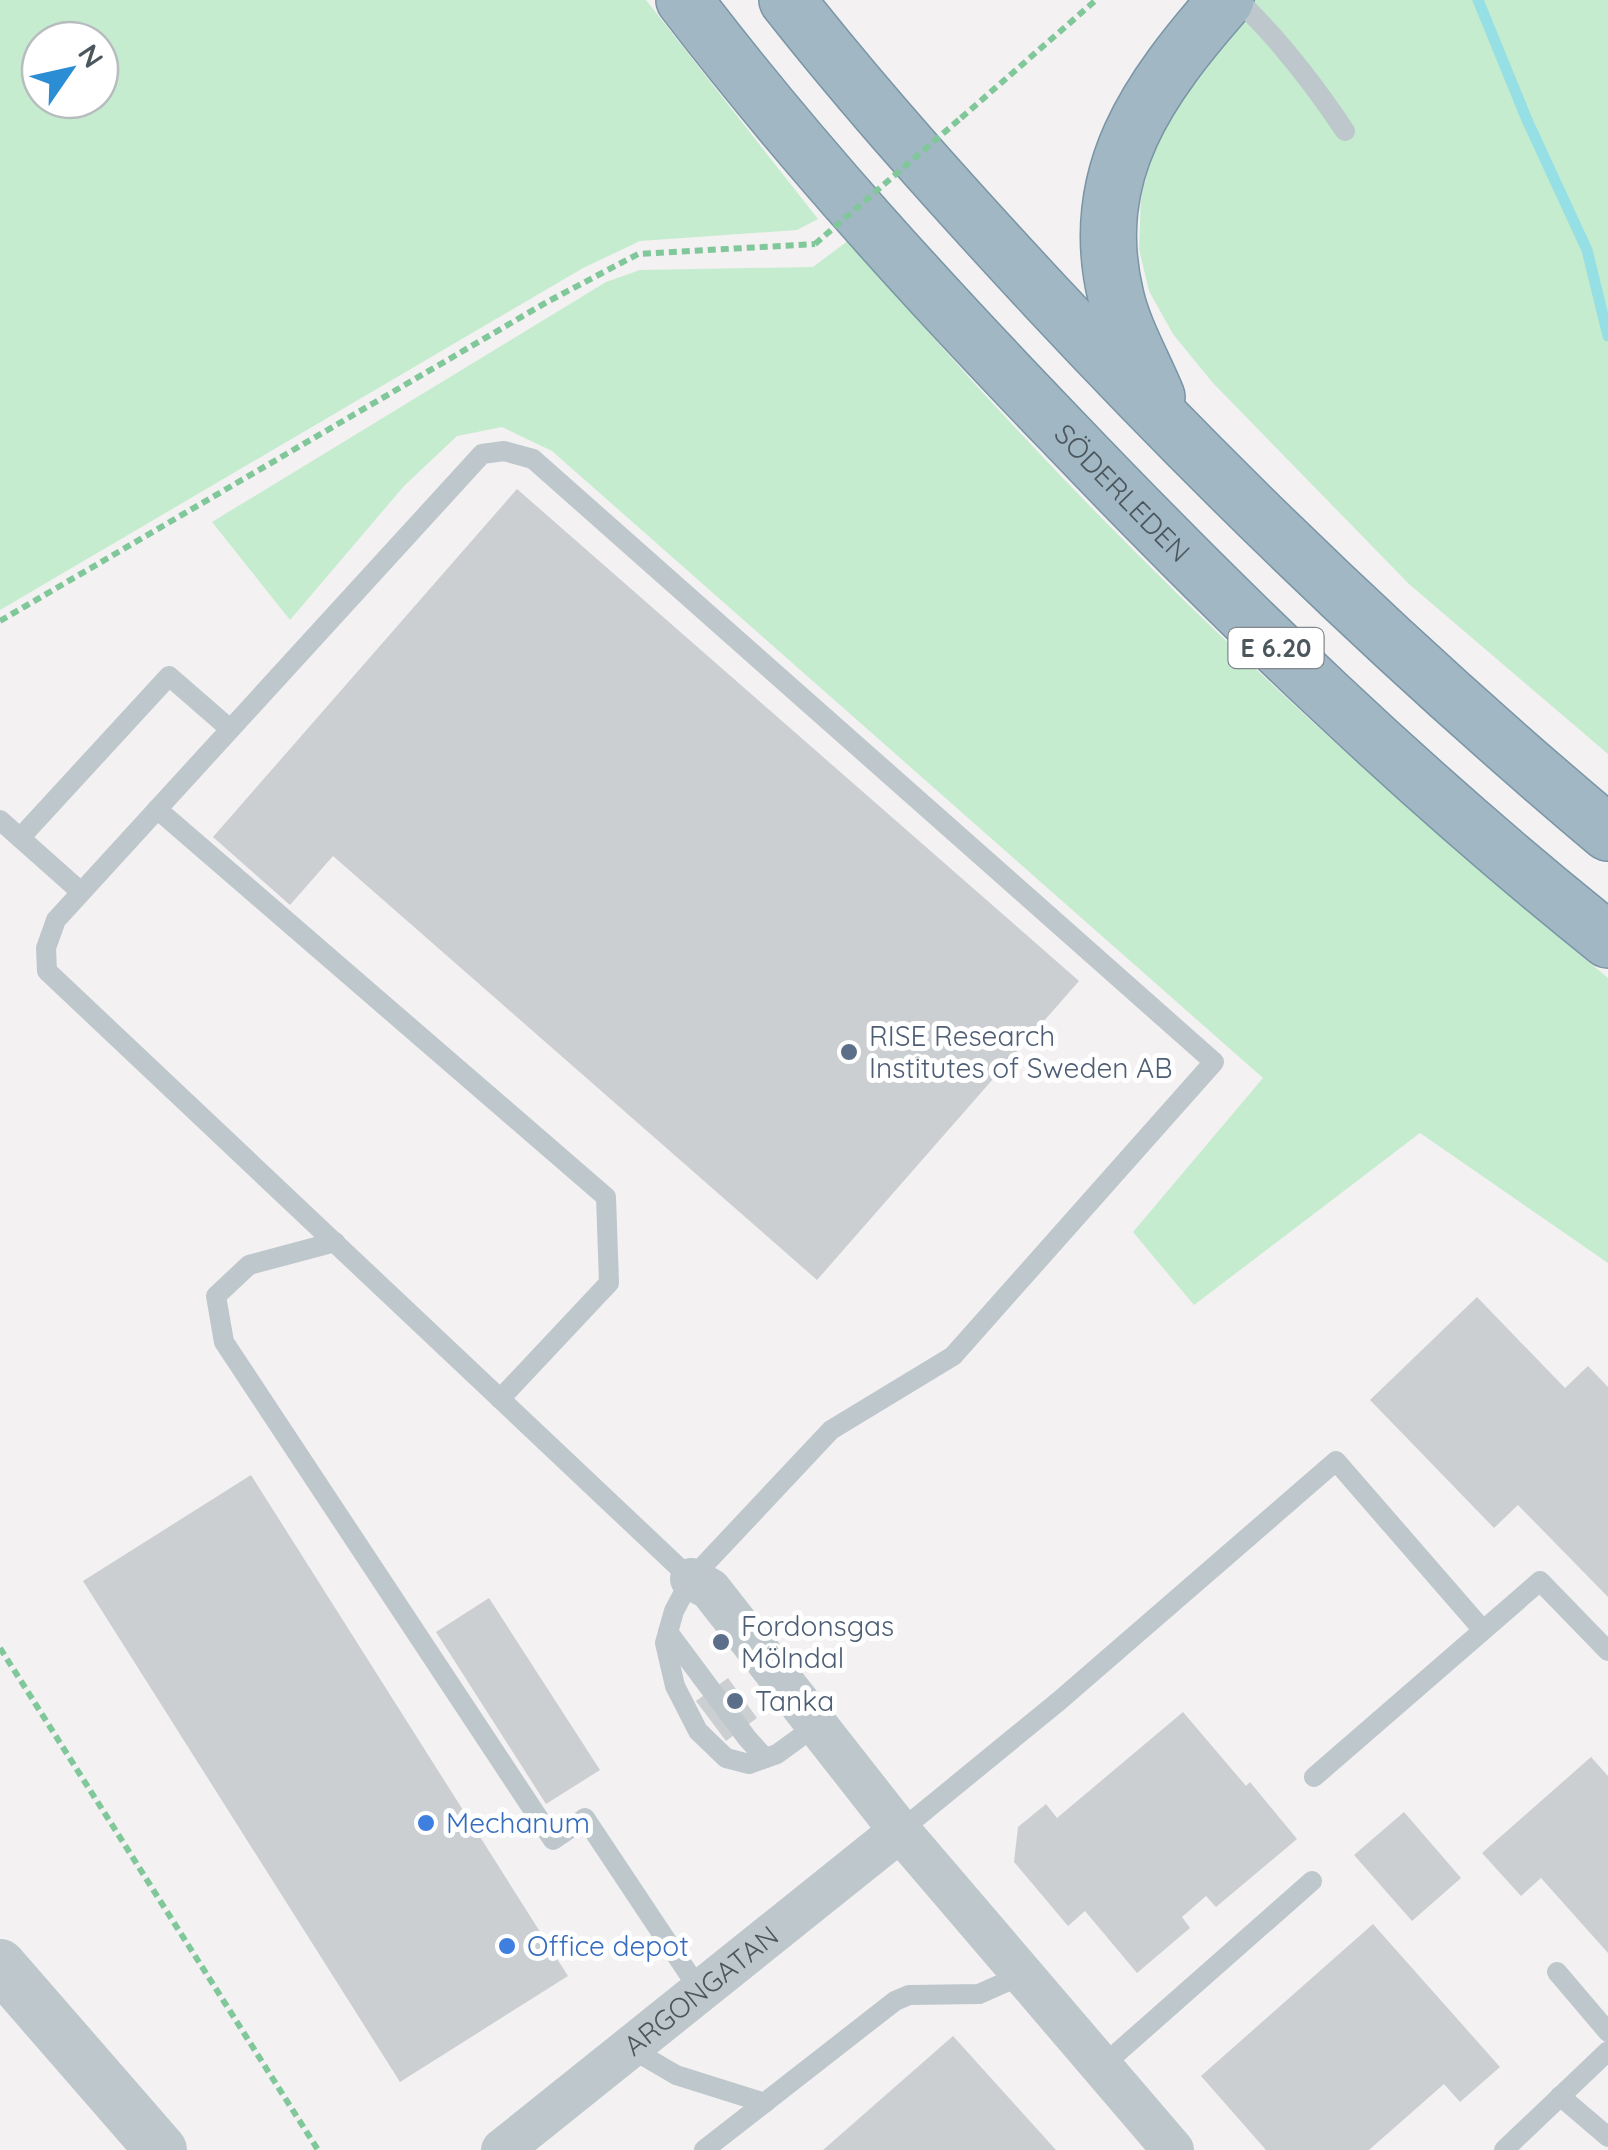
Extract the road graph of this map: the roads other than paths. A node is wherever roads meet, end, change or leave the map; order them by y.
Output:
1 (684, 0) edge
2 (787, 0) edge
3 (1226, 0) edge
4 (1238, 0) edge
5 (1345, 131) dead end
6 (1172, 432) junction
7 (230, 729) junction
8 (157, 809) junction
9 (0, 820) edge
10 (1608, 833) edge
11 (20, 838) junction
12 (82, 892) junction
13 (1608, 940) edge
14 (335, 1242) junction
15 (500, 1398) junction
16 (691, 1579) junction
17 (1482, 1629) junction
18 (668, 1632) junction
19 (1608, 1651) edge
20 (817, 1725) junction
21 (766, 1758) junction
22 (1314, 1778) dead end
23 (900, 1831) junction
24 (1312, 1881) dead end
25 (0, 1965) edge
26 (1557, 1972) dead end
27 (1022, 1975) junction
28 (700, 1992) junction
29 (1608, 2032) edge
30 (630, 2048) junction
31 (1608, 2052) edge
32 (1100, 2068) junction
33 (1560, 2096) junction
34 (765, 2103) junction
35 (1608, 2137) edge
36 (161, 2150) edge
37 (502, 2150) edge
38 (704, 2150) edge
39 (1173, 2150) edge
40 (1504, 2150) edge

1 - 13 highway, SÖDERLEDEN / E 6.20
2 - 6 highway, E 6.20
3 - 6 highway
4 - 5 lane
6 - 10 highway, E 6.20
7 - 8 lane
7 - 11 lane
7 - 16 lane
8 - 12 lane
8 - 15 lane
9 - 11 lane
11 - 12 lane
12 - 14 lane
14 - 15 lane
14 - 28 lane
15 - 16 lane
16 - 18 lane
16 - 20 street
17 - 19 lane
17 - 22 lane
17 - 23 lane
18 - 21 lane
18 - 21 lane
20 - 21 lane
20 - 23 street
23 - 27 street
23 - 28 street, ARGONGATAN
24 - 32 lane
25 - 36 street
26 - 29 lane
27 - 32 street
27 - 34 lane
28 - 30 street, ARGONGATAN
30 - 34 lane
30 - 37 street, ARGONGATAN
31 - 33 lane
32 - 39 street
33 - 35 lane
33 - 40 lane
34 - 38 lane

